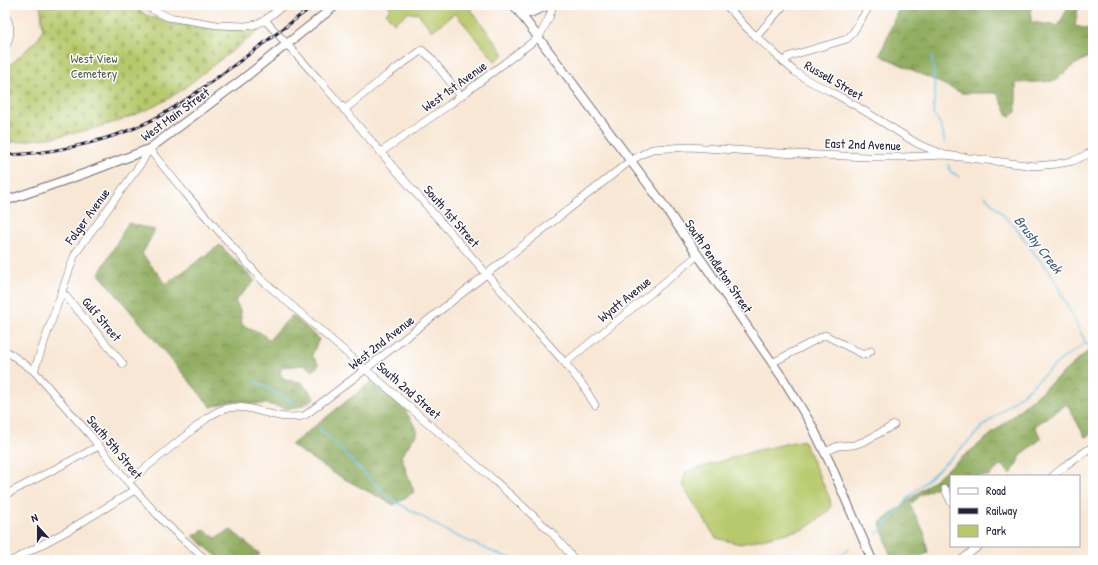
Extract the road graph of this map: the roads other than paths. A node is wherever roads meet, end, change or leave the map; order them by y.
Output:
1 (143, 5) edge
2 (284, 5) edge
3 (336, 5) edge
4 (549, 5) edge
5 (553, 5) edge
6 (726, 5) edge
7 (784, 5) edge
8 (870, 5) edge
9 (517, 8) edge
10 (5, 15) edge
11 (265, 20) junction
12 (756, 36) junction
13 (539, 38) junction
14 (287, 44) junction
15 (5, 48) edge
16 (784, 62) junction
17 (461, 96) junction
18 (344, 110) junction
19 (149, 148) junction
20 (1093, 150) edge
21 (381, 152) junction
22 (945, 155) junction
23 (630, 161) junction
24 (5, 201) edge
25 (698, 255) junction
26 (487, 274) junction
27 (61, 292) junction
28 (5, 350) edge
29 (871, 351) dead end
30 (772, 362) junction
31 (565, 363) junction
32 (123, 364) dead end
33 (366, 369) junction
34 (34, 371) junction
35 (595, 405) dead end
36 (894, 425) dead end
37 (100, 446) junction
38 (1093, 446) edge
39 (825, 452) junction
40 (1054, 475) edge
41 (128, 482) junction
42 (135, 490) junction
43 (945, 490) dead end
44 (5, 495) edge
45 (950, 500) edge
46 (977, 547) edge
47 (13, 560) edge
48 (206, 560) edge
49 (576, 560) edge
50 (872, 560) edge
51 (961, 560) edge

1 - 11 street
2 - 11 street
3 - 14 main road, West Main Street
4 - 9 main road
5 - 13 street
6 - 12 street, Russell Street
7 - 12 street
8 - 16 street
9 - 13 main road, South Pendleton Street
10 - 15 street
11 - 14 street, South 1st Street
12 - 16 street, Russell Street
13 - 17 street, West 1st Avenue
13 - 23 main road, South Pendleton Street
14 - 18 street, South 1st Street
14 - 19 main road, West Main Street
16 - 22 street, Russell Street
17 - 18 street
17 - 21 street, West 1st Avenue
18 - 21 street, South 1st Street
19 - 24 main road, West Main Street
19 - 27 street, Folger Avenue
19 - 33 street, South 2nd Street
20 - 22 street, East 2nd Avenue
21 - 26 street, South 1st Street
22 - 23 street, East 2nd Avenue
23 - 25 main road, South Pendleton Street
23 - 26 street, West 2nd Avenue
25 - 30 main road, South Pendleton Street
25 - 31 street, Wyatt Avenue
26 - 31 street, South 1st Street
26 - 33 street, West 2nd Avenue
27 - 32 street, Gulf Street
27 - 34 street, Folger Avenue
28 - 34 street, South 5th Street
29 - 30 street
30 - 39 main road, South Pendleton Street
31 - 35 street, South 1st Street
33 - 41 street, West 2nd Avenue
33 - 49 street, South 2nd Street
34 - 37 street, South 5th Street
36 - 39 street
37 - 41 street, South 5th Street
37 - 44 street
38 - 40 street
39 - 50 main road, South Pendleton Street
41 - 42 street, South 5th Street
42 - 47 street
42 - 48 street, South 5th Street
43 - 45 street
46 - 51 street

